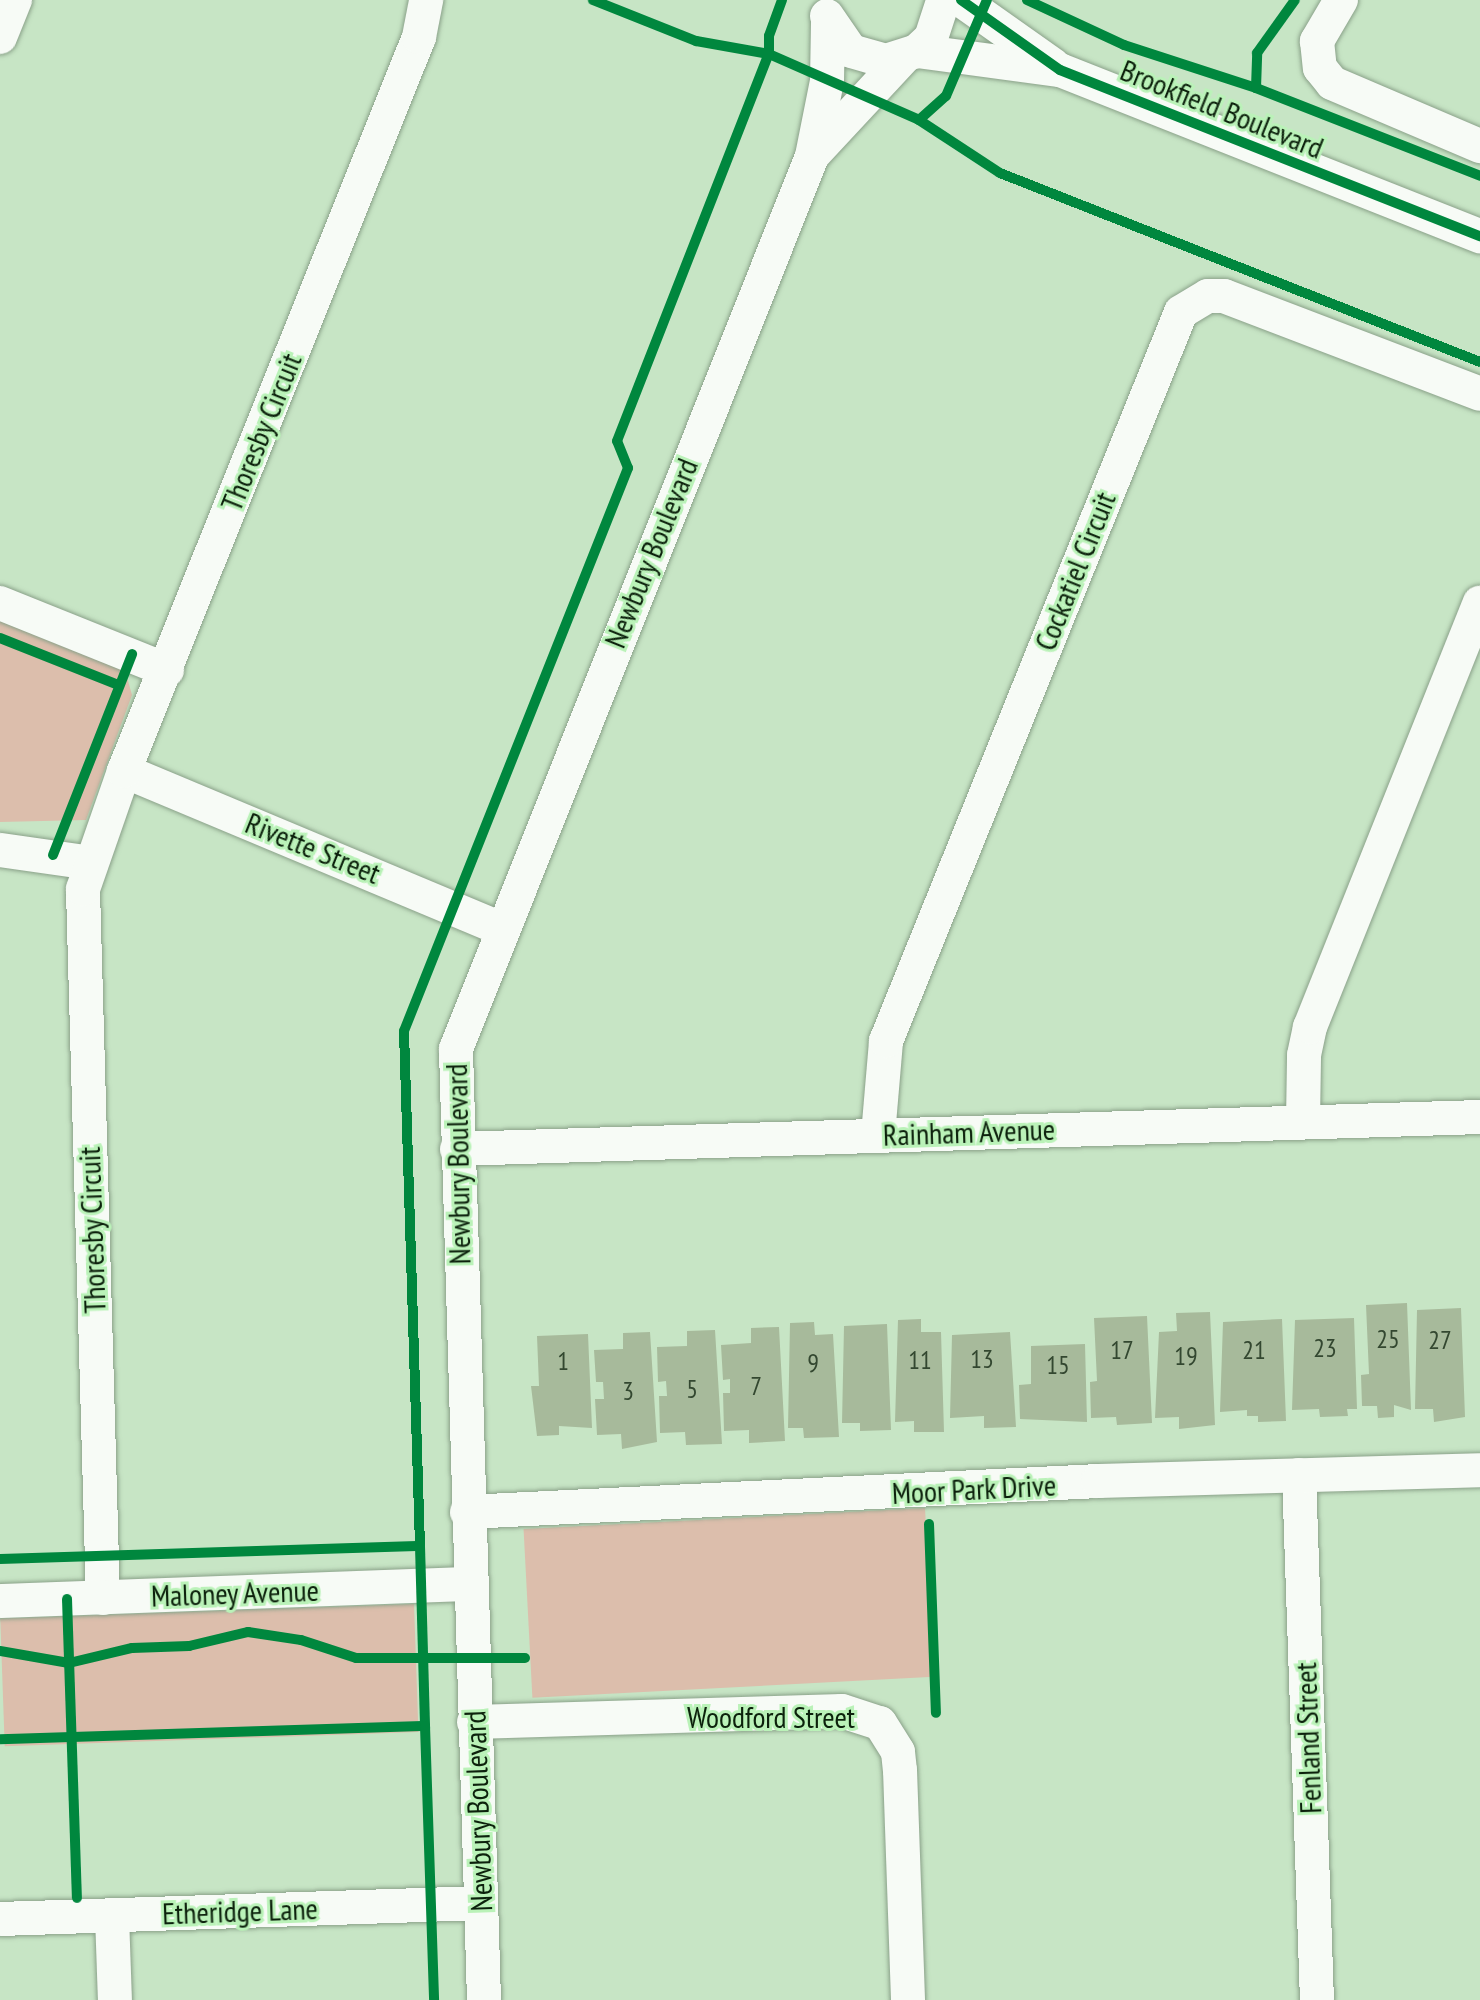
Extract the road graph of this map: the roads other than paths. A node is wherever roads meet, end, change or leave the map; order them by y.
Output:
1 (15, 0) edge
2 (426, 0) edge
3 (943, 0) edge
4 (961, 0) edge
5 (1341, 0) edge
6 (822, 8) edge
7 (0, 37) edge
8 (910, 54) junction
9 (1060, 70) junction
10 (1480, 146) edge
11 (812, 156) junction
12 (1480, 236) edge
13 (1480, 394) edge
14 (0, 603) edge
15 (1480, 603) edge
16 (167, 670) junction
17 (124, 771) junction
18 (0, 850) edge
19 (91, 863) junction
20 (500, 928) junction
21 (1480, 1117) edge
22 (1303, 1122) junction
23 (878, 1135) junction
24 (457, 1149) junction
25 (1480, 1470) edge
26 (1299, 1475) junction
27 (467, 1512) junction
28 (470, 1584) junction
29 (103, 1598) junction
30 (0, 1601) edge
31 (474, 1722) junction
32 (481, 1903) junction
33 (112, 1916) junction
34 (0, 1919) edge
35 (115, 2000) edge
36 (484, 2000) edge
37 (908, 2000) edge
38 (1317, 2000) edge

1 - 7 street
2 - 16 street, Thoresby Circuit
3 - 8 street, Newbury Boulevard
4 - 9 street, Brookfield Boulevard
5 - 10 street
6 - 8 street, Brookfield Boulevard
6 - 11 street, Newbury Boulevard
8 - 9 street, Brookfield Boulevard
8 - 11 street, Newbury Boulevard
9 - 12 street, Brookfield Boulevard
11 - 20 street, Newbury Boulevard
13 - 23 street, Cockatiel Circuit
14 - 16 street
15 - 22 street
16 - 17 street, Thoresby Circuit
17 - 19 street, Thoresby Circuit
17 - 20 street, Rivette Street
18 - 19 street
19 - 29 street, Thoresby Circuit
20 - 24 street, Newbury Boulevard
21 - 22 street, Rainham Avenue
22 - 23 street, Rainham Avenue
23 - 24 street, Rainham Avenue
24 - 27 street, Newbury Boulevard
25 - 26 street, Moor Park Drive
26 - 27 street, Moor Park Drive
26 - 38 street, Fenland Street
27 - 28 street, Newbury Boulevard
28 - 29 street, Maloney Avenue
28 - 31 street, Newbury Boulevard
29 - 30 street, Maloney Avenue
31 - 32 street, Newbury Boulevard
31 - 37 street, Woodford Street
32 - 33 street, Etheridge Lane
32 - 36 street, Newbury Boulevard
33 - 34 street, Etheridge Lane
33 - 35 street

